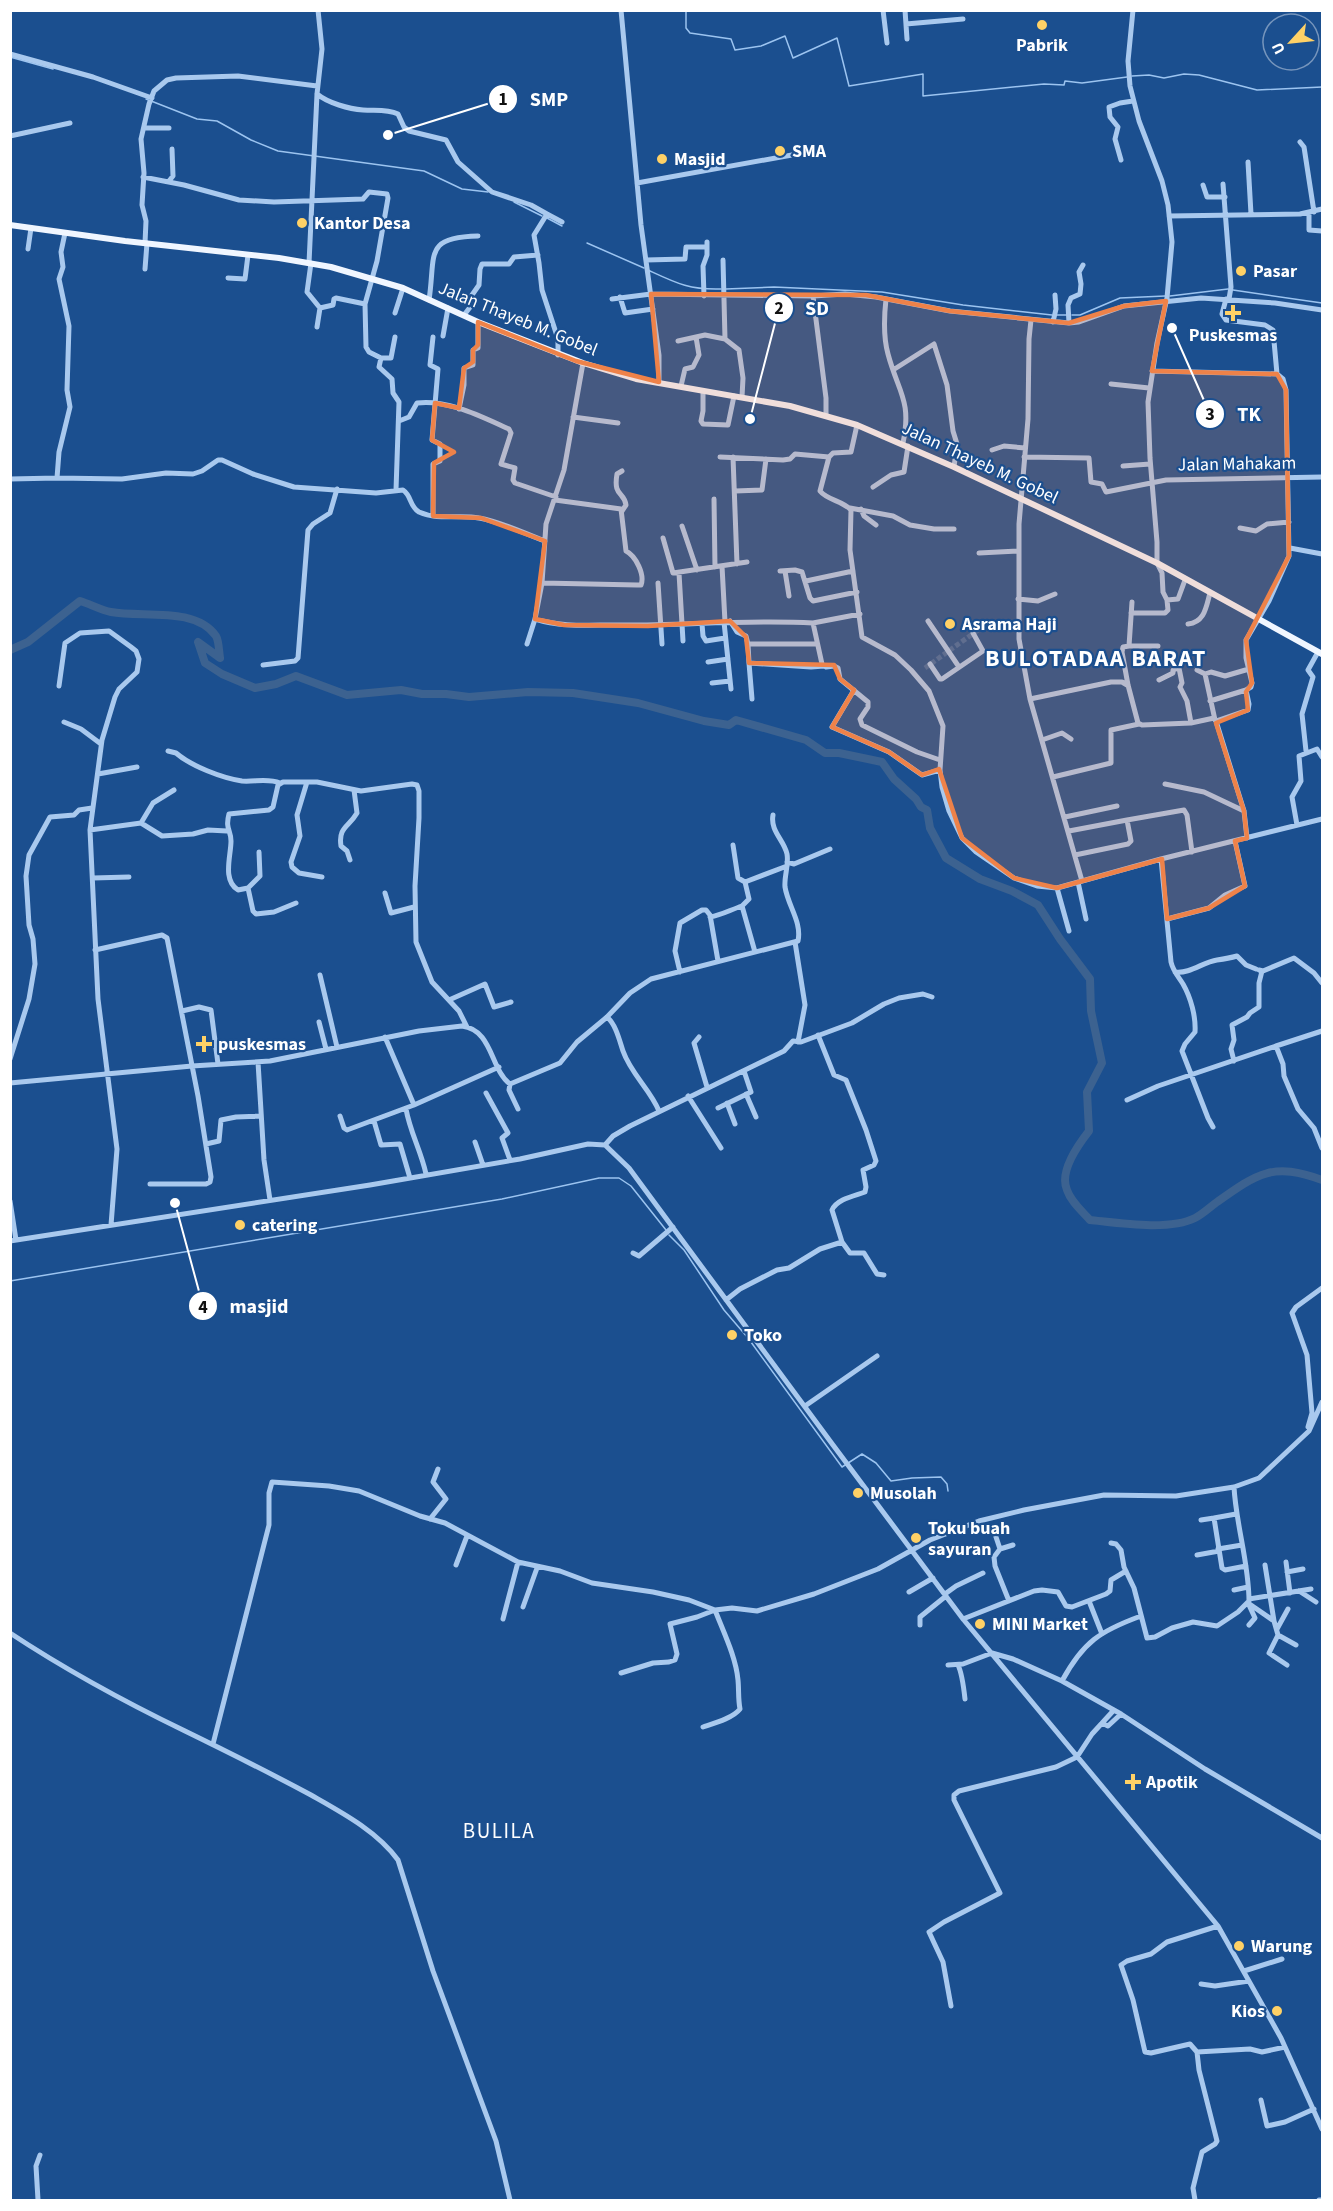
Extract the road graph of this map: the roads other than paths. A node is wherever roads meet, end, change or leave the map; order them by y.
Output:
1 (318, 10) edge
2 (621, 10) edge
3 (883, 10) edge
4 (905, 10) edge
5 (1133, 10) edge
6 (963, 19) dead end
7 (906, 24) junction
8 (907, 39) dead end
9 (887, 43) dead end
10 (10, 54) edge
11 (317, 86) junction
12 (317, 94) junction
13 (151, 101) junction
14 (1133, 101) junction
15 (70, 123) dead end
16 (144, 128) junction
17 (169, 128) dead end
18 (10, 136) edge
19 (1300, 142) dead end
20 (172, 149) dead end
21 (792, 155) dead end
22 (1121, 160) dead end
23 (1248, 162) dead end
24 (144, 177) junction
25 (169, 182) junction
26 (637, 183) junction
27 (1223, 184) dead end
28 (1203, 185) dead end
29 (1225, 197) junction
30 (313, 201) junction
31 (1323, 209) edge
32 (1311, 213) junction
33 (1251, 214) junction
34 (1226, 215) junction
35 (1169, 216) junction
36 (546, 218) junction
37 (562, 222) dead end
38 (10, 225) edge
39 (31, 228) junction
40 (1323, 231) edge
41 (65, 233) junction
42 (478, 236) dead end
43 (146, 243) junction
44 (28, 249) dead end
45 (248, 255) junction
46 (538, 255) junction
47 (646, 260) junction
48 (723, 260) dead end
49 (310, 263) junction
50 (1083, 265) dead end
51 (145, 269) dead end
52 (228, 278) dead end
53 (372, 279) junction
54 (404, 288) junction
55 (704, 291) junction
56 (725, 291) junction
57 (651, 294) junction
58 (1055, 295) dead end
59 (813, 296) junction
60 (620, 297) junction
61 (1167, 297) junction
62 (612, 299) dead end
63 (886, 299) junction
64 (1227, 299) junction
65 (429, 300) junction
66 (365, 304) junction
67 (320, 308) junction
68 (448, 308) junction
69 (652, 309) junction
70 (1323, 310) edge
71 (395, 313) dead end
72 (464, 315) junction
73 (1054, 318) junction
74 (1031, 320) junction
75 (478, 322) junction
76 (1069, 323) junction
77 (317, 327) dead end
78 (443, 336) dead end
79 (395, 337) dead end
80 (433, 337) dead end
81 (696, 337) junction
82 (725, 339) junction
83 (678, 341) dead end
84 (738, 348) junction
85 (746, 348) dead end
86 (558, 355) junction
87 (381, 358) junction
88 (584, 363) junction
89 (893, 370) junction
90 (1152, 371) junction
91 (1277, 374) junction
92 (659, 382) junction
93 (1111, 384) dead end
94 (681, 386) junction
95 (1149, 388) junction
96 (703, 391) junction
97 (734, 396) junction
98 (742, 397) junction
99 (435, 403) junction
100 (459, 409) junction
101 (826, 416) junction
102 (573, 417) junction
103 (399, 421) junction
104 (618, 423) dead end
105 (857, 425) junction
106 (906, 445) junction
107 (1025, 448) junction
108 (992, 450) dead end
109 (720, 457) dead end
110 (733, 457) junction
111 (829, 457) junction
112 (1024, 457) junction
113 (766, 459) junction
114 (1150, 464) junction
115 (1123, 466) dead end
116 (954, 467) junction
117 (622, 471) dead end
118 (1287, 477) junction
119 (1323, 477) edge
120 (57, 478) junction
121 (10, 479) edge
122 (1152, 482) junction
123 (873, 487) dead end
124 (337, 489) junction
125 (396, 490) junction
126 (735, 491) junction
127 (1020, 498) junction
128 (555, 499) junction
129 (714, 499) dead end
130 (850, 508) junction
131 (861, 509) junction
132 (622, 511) junction
133 (433, 516) junction
134 (1289, 522) junction
135 (876, 525) dead end
136 (682, 526) dead end
137 (1240, 528) dead end
138 (954, 529) dead end
139 (663, 538) dead end
140 (545, 541) junction
141 (1290, 548) junction
142 (1018, 551) junction
143 (979, 553) dead end
144 (1323, 554) edge
145 (747, 562) dead end
146 (1157, 563) junction
147 (737, 564) junction
148 (718, 567) junction
149 (697, 570) junction
150 (854, 572) junction
151 (679, 573) junction
152 (1185, 580) junction
153 (806, 581) junction
154 (542, 583) junction
155 (658, 583) dead end
156 (857, 592) junction
157 (1210, 593) junction
158 (1055, 594) dead end
159 (789, 596) dead end
160 (1018, 599) junction
161 (1167, 600) junction
162 (1132, 602) dead end
163 (1131, 613) junction
164 (860, 614) junction
165 (535, 619) junction
166 (1258, 619) junction
167 (928, 621) dead end
168 (726, 622) junction
169 (813, 623) junction
170 (682, 624) junction
171 (702, 624) junction
172 (1188, 624) dead end
173 (661, 625) junction
174 (973, 633) dead end
175 (726, 638) junction
176 (683, 641) dead end
177 (527, 644) dead end
178 (662, 644) dead end
179 (748, 644) junction
180 (817, 644) junction
181 (1129, 646) junction
182 (1158, 646) dead end
183 (1320, 653) edge
184 (728, 659) junction
185 (708, 662) dead end
186 (749, 663) junction
187 (930, 664) dead end
188 (262, 665) dead end
189 (824, 666) junction
190 (959, 667) junction
191 (1249, 669) junction
192 (1197, 670) dead end
193 (1204, 674) junction
194 (1159, 680) dead end
195 (730, 681) junction
196 (712, 683) dead end
197 (59, 686) dead end
198 (1128, 686) junction
199 (731, 689) dead end
200 (854, 690) junction
201 (1246, 690) junction
202 (752, 699) dead end
203 (1030, 699) junction
204 (1210, 700) junction
205 (1215, 720) junction
206 (64, 722) dead end
207 (1191, 723) junction
208 (1139, 724) junction
209 (1071, 739) dead end
210 (1042, 740) junction
211 (101, 744) junction
212 (168, 751) dead end
213 (1306, 751) junction
214 (1323, 757) edge
215 (940, 760) junction
216 (137, 767) dead end
217 (940, 770) junction
218 (98, 774) junction
219 (1053, 777) junction
220 (307, 782) junction
221 (280, 783) junction
222 (1165, 784) dead end
223 (174, 790) dead end
224 (354, 790) junction
225 (1117, 806) dead end
226 (92, 808) junction
227 (1244, 811) junction
228 (773, 815) dead end
229 (1065, 817) junction
230 (1323, 819) edge
231 (1127, 820) junction
232 (141, 823) junction
233 (1297, 825) junction
234 (90, 830) junction
235 (227, 831) junction
236 (1069, 831) junction
237 (1247, 838) junction
238 (1234, 841) junction
239 (733, 845) dead end
240 (830, 849) dead end
241 (259, 852) dead end
242 (1192, 852) junction
243 (1075, 855) junction
244 (1161, 859) junction
245 (350, 860) dead end
246 (787, 864) junction
247 (129, 877) dead end
248 (322, 877) dead end
249 (93, 878) junction
250 (745, 882) junction
251 (1080, 882) junction
252 (248, 888) junction
253 (1057, 888) junction
254 (385, 894) dead end
255 (296, 903) dead end
256 (742, 906) junction
257 (414, 908) junction
258 (710, 917) junction
259 (1086, 919) dead end
260 (1167, 919) junction
261 (1069, 930) dead end
262 (795, 942) junction
263 (95, 950) junction
264 (755, 952) junction
265 (718, 961) junction
266 (1259, 970) junction
267 (680, 972) junction
268 (1174, 972) junction
269 (320, 975) dead end
270 (1323, 983) edge
271 (932, 997) dead end
272 (449, 1000) junction
273 (511, 1002) dead end
274 (182, 1011) junction
275 (607, 1017) junction
276 (319, 1022) dead end
277 (467, 1027) junction
278 (1323, 1031) edge
279 (818, 1035) junction
280 (386, 1037) junction
281 (699, 1037) dead end
282 (798, 1042) junction
283 (1276, 1046) junction
284 (337, 1047) junction
285 (326, 1050) junction
286 (10, 1059) edge
287 (1234, 1061) junction
288 (258, 1062) junction
289 (218, 1064) junction
290 (192, 1066) junction
291 (499, 1067) junction
292 (744, 1071) junction
293 (106, 1073) junction
294 (1192, 1075) junction
295 (10, 1083) edge
296 (510, 1084) junction
297 (707, 1087) junction
298 (486, 1093) dead end
299 (746, 1094) junction
300 (688, 1096) junction
301 (1127, 1100) dead end
302 (727, 1103) junction
303 (414, 1105) junction
304 (718, 1108) dead end
305 (406, 1109) junction
306 (518, 1109) dead end
307 (659, 1111) junction
308 (261, 1116) junction
309 (340, 1116) dead end
310 (756, 1117) dead end
311 (374, 1121) junction
312 (735, 1124) dead end
313 (1213, 1127) dead end
314 (475, 1142) dead end
315 (206, 1144) junction
316 (605, 1145) junction
317 (721, 1148) dead end
318 (1323, 1148) edge
319 (510, 1160) junction
320 (483, 1165) junction
321 (426, 1174) junction
322 (410, 1178) junction
323 (150, 1184) dead end
324 (270, 1200) junction
325 (10, 1201) edge
326 (111, 1224) junction
327 (671, 1228) junction
328 (13, 1240) edge
329 (842, 1242) junction
330 (633, 1253) dead end
331 (884, 1275) dead end
332 (1323, 1288) edge
333 (726, 1300) junction
334 (877, 1356) dead end
335 (1323, 1402) edge
336 (805, 1406) junction
337 (1296, 1443) junction
338 (438, 1469) dead end
339 (1234, 1486) junction
340 (1236, 1514) junction
341 (1214, 1518) junction
342 (430, 1519) junction
343 (1201, 1520) dead end
344 (467, 1536) junction
345 (996, 1537) dead end
346 (1111, 1543) dead end
347 (1013, 1545) dead end
348 (1242, 1545) junction
349 (1000, 1549) junction
350 (1218, 1550) junction
351 (912, 1551) junction
352 (1197, 1555) dead end
353 (518, 1562) junction
354 (1286, 1563) dead end
355 (456, 1565) dead end
356 (1265, 1565) dead end
357 (1246, 1566) junction
358 (537, 1568) junction
359 (1303, 1569) dead end
360 (1126, 1571) junction
361 (1287, 1572) junction
362 (983, 1573) dead end
363 (933, 1578) junction
364 (1248, 1587) junction
365 (1311, 1589) dead end
366 (1234, 1590) dead end
367 (1299, 1591) junction
368 (909, 1592) dead end
369 (1290, 1593) junction
370 (946, 1595) junction
371 (1270, 1596) junction
372 (1009, 1601) junction
373 (1089, 1601) junction
374 (1248, 1601) junction
375 (1316, 1602) dead end
376 (523, 1606) dead end
377 (1288, 1609) dead end
378 (715, 1610) junction
379 (1140, 1616) junction
380 (503, 1619) dead end
381 (963, 1619) junction
382 (1274, 1621) junction
383 (920, 1625) dead end
384 (1249, 1625) dead end
385 (1277, 1632) junction
386 (10, 1633) edge
387 (1102, 1634) junction
388 (1296, 1645) dead end
389 (992, 1653) junction
390 (948, 1665) dead end
391 (958, 1665) junction
392 (1287, 1665) dead end
393 (621, 1673) dead end
394 (1062, 1681) junction
395 (965, 1699) dead end
396 (1114, 1710) junction
397 (1121, 1714) junction
398 (1102, 1723) junction
399 (703, 1727) dead end
400 (213, 1744) junction
401 (1077, 1757) junction
402 (1323, 1838) edge
403 (1215, 1927) junction
404 (1282, 1959) dead end
405 (1244, 1971) junction
406 (1246, 1981) junction
407 (1201, 1984) dead end
408 (951, 2006) dead end
409 (1285, 2047) junction
410 (1197, 2052) junction
411 (1261, 2100) dead end
412 (1313, 2110) junction
413 (1323, 2110) edge
414 (1323, 2129) edge
415 (40, 2155) dead end
416 (38, 2200) edge
417 (510, 2200) edge
418 (1195, 2200) edge

1 - 11 street
2 - 26 street
3 - 9 street
4 - 7 street
5 - 14 street
6 - 7 street
7 - 8 street
10 - 13 street
11 - 12 street
11 - 13 street
12 - 30 street
12 - 36 street
13 - 16 street
14 - 22 street
14 - 35 street
15 - 18 street
16 - 17 street
16 - 24 street
19 - 32 street
20 - 25 street
21 - 26 street
23 - 33 street
24 - 25 street
24 - 43 street
25 - 30 street
26 - 47 street
27 - 29 street
28 - 29 street
29 - 34 street
30 - 49 street
30 - 53 street
31 - 32 street
32 - 33 street
32 - 40 street
33 - 34 street
34 - 35 street
34 - 64 street
35 - 61 street
36 - 37 street
36 - 46 street
38 - 39 main road, Jalan Thayeb M. Gobel
39 - 41 main road, Jalan Thayeb M. Gobel
39 - 44 street
41 - 43 main road, Jalan Thayeb M. Gobel
41 - 120 street
42 - 65 street
43 - 45 main road, Jalan Thayeb M. Gobel
43 - 51 street
45 - 49 main road, Jalan Thayeb M. Gobel
45 - 52 street
46 - 72 street
46 - 86 street
47 - 55 street
47 - 57 street
48 - 56 street
49 - 53 main road, Jalan Thayeb M. Gobel
49 - 67 street
50 - 76 street
53 - 54 main road, Jalan Thayeb M. Gobel
53 - 66 street
54 - 65 main road, Jalan Thayeb M. Gobel
54 - 71 street
55 - 56 street
55 - 57 street
56 - 59 street
56 - 82 street
57 - 60 street
57 - 69 street
58 - 73 street
59 - 63 street
59 - 101 street
60 - 62 street
60 - 69 street
61 - 64 street
61 - 76 street
61 - 90 street
63 - 74 street
63 - 89 street
64 - 70 street
64 - 91 street
65 - 68 main road, Jalan Thayeb M. Gobel
66 - 67 street
66 - 87 street
67 - 77 street
68 - 72 main road, Jalan Thayeb M. Gobel
68 - 78 street
69 - 92 street
72 - 75 main road, Jalan Thayeb M. Gobel
73 - 74 street
73 - 76 street
74 - 107 street
75 - 86 main road, Jalan Thayeb M. Gobel
75 - 100 street
79 - 87 street
80 - 99 street
81 - 82 street
81 - 83 street
81 - 94 street
82 - 84 street
84 - 85 street
84 - 98 street
86 - 88 main road, Jalan Thayeb M. Gobel
87 - 103 street
88 - 92 main road, Jalan Thayeb M. Gobel
88 - 102 street
89 - 106 street
89 - 116 street
90 - 91 street
90 - 95 street
91 - 118 street
92 - 94 main road, Jalan Thayeb M. Gobel
93 - 95 street
94 - 96 main road, Jalan Thayeb M. Gobel
95 - 114 street
96 - 97 main road, Jalan Thayeb M. Gobel
96 - 97 street
97 - 98 main road, Jalan Thayeb M. Gobel
98 - 101 main road, Jalan Thayeb M. Gobel
99 - 100 street
99 - 103 street
99 - 133 street
100 - 128 street
101 - 105 main road, Jalan Thayeb M. Gobel
102 - 104 street
102 - 128 street
103 - 125 street
105 - 106 main road, Jalan Thayeb M. Gobel
105 - 111 street
106 - 116 main road, Jalan Thayeb M. Gobel
106 - 123 street
107 - 108 street
107 - 112 street
109 - 110 street
110 - 113 street
110 - 126 street
111 - 113 street
111 - 130 street
112 - 122 street, Jalan Mahakam
112 - 127 street
113 - 126 street
114 - 115 street
114 - 122 street
116 - 127 main road, Jalan Thayeb M. Gobel
117 - 132 street
118 - 119 street, Jalan Mahakam
118 - 122 street, Jalan Mahakam
118 - 134 street
120 - 121 street
120 - 124 street
122 - 146 street
124 - 125 street
124 - 188 street
125 - 133 street
126 - 147 street
127 - 142 street
127 - 146 main road, Jalan Thayeb M. Gobel
128 - 132 street
128 - 140 street
129 - 148 street
130 - 131 street
130 - 150 street
131 - 135 street
131 - 138 street
132 - 154 street
133 - 140 street
134 - 137 street
134 - 141 street
136 - 149 street
139 - 151 street
140 - 154 street
141 - 144 street
141 - 166 street
142 - 143 street
142 - 160 street
145 - 147 street
146 - 152 main road, Jalan Thayeb M. Gobel
146 - 161 street
147 - 148 street
148 - 149 street
148 - 168 street
149 - 151 street
150 - 153 street
150 - 156 street
151 - 170 street
152 - 157 main road, Jalan Thayeb M. Gobel
152 - 161 street
153 - 156 street
153 - 159 street
154 - 165 street
155 - 173 street
156 - 164 street
157 - 166 main road, Jalan Thayeb M. Gobel
157 - 172 street
158 - 160 street
160 - 203 street
161 - 163 street
162 - 163 street
163 - 181 street
164 - 169 street
164 - 215 street
165 - 173 street
165 - 177 street
166 - 183 main road, Jalan Thayeb M. Gobel
166 - 191 street
167 - 190 street
168 - 169 street
168 - 171 street
168 - 175 street
168 - 179 street
169 - 180 street
170 - 171 street
170 - 173 street
170 - 176 street
171 - 175 street
173 - 178 street
174 - 190 street
175 - 184 street
179 - 180 street
179 - 186 street
180 - 189 street
181 - 182 street
181 - 198 street
183 - 213 street
184 - 185 street
184 - 195 street
186 - 189 street
186 - 202 street
187 - 190 street
189 - 200 street
191 - 193 street
191 - 201 street
192 - 193 street
193 - 204 street
194 - 207 street
195 - 196 street
195 - 199 street
197 - 211 street
198 - 203 street
198 - 208 street
200 - 215 street
200 - 217 street
201 - 204 street
201 - 205 street
203 - 210 street
204 - 205 street
205 - 207 street
205 - 227 street
206 - 211 street
207 - 208 street
208 - 219 street
209 - 210 street
210 - 219 street
211 - 218 street
212 - 221 street
213 - 214 street
213 - 233 street
215 - 217 street
216 - 218 street
217 - 253 street
218 - 226 street
219 - 229 street
220 - 221 street
220 - 224 street
220 - 248 street
221 - 235 street
222 - 227 street
223 - 232 street
224 - 245 street
224 - 257 street
225 - 229 street
226 - 234 street
226 - 286 street
227 - 237 street
228 - 246 street
229 - 236 street
230 - 233 street
231 - 236 street
231 - 242 street
231 - 243 street
232 - 234 street
232 - 235 street
233 - 237 street
234 - 249 street
235 - 252 street
236 - 243 street
237 - 238 street
238 - 242 street
238 - 260 street
239 - 250 street
240 - 246 street
241 - 252 street
242 - 244 street
243 - 251 street
244 - 251 street
244 - 260 street
246 - 250 street
246 - 262 street
247 - 249 street
249 - 263 street
250 - 256 street
251 - 253 street
251 - 259 street
252 - 255 street
253 - 261 street
254 - 257 street
256 - 258 street
256 - 264 street
257 - 272 street
258 - 265 street
258 - 267 street
260 - 268 street
262 - 264 street
262 - 282 street
263 - 274 street
263 - 293 street
264 - 265 street
265 - 267 street
266 - 268 street
266 - 270 street
266 - 287 street
267 - 275 street
268 - 294 street
269 - 284 street
271 - 279 street
272 - 273 street
272 - 277 street
274 - 289 street
274 - 290 street
275 - 296 street
275 - 307 street
276 - 285 street
277 - 280 street
277 - 291 street
278 - 283 street
279 - 282 street
279 - 329 street
280 - 284 street
280 - 303 street
281 - 297 street
282 - 292 street
283 - 287 street
283 - 318 street
284 - 285 street
285 - 288 street
287 - 294 street
288 - 289 street
288 - 308 street
289 - 290 street
290 - 293 street
290 - 315 street
291 - 296 street
291 - 303 street
292 - 297 street
292 - 299 street
293 - 295 street
293 - 326 street
294 - 301 street
294 - 313 street
296 - 306 street
297 - 300 street
298 - 319 street
299 - 302 street
299 - 310 street
300 - 307 street
300 - 317 street
302 - 304 street
302 - 312 street
303 - 305 street
305 - 311 street
305 - 321 street
307 - 316 street
308 - 315 street
308 - 324 street
309 - 311 street
311 - 322 street
314 - 320 street
315 - 323 street
316 - 319 street
316 - 327 street
319 - 320 street
320 - 321 street
321 - 322 street
322 - 324 street
324 - 326 street
325 - 328 street
326 - 328 street
327 - 330 street
327 - 333 street
329 - 331 street
329 - 333 street
332 - 337 street
333 - 336 street
334 - 336 street
335 - 337 street
336 - 351 street
337 - 339 street
338 - 342 street
339 - 340 street
339 - 351 street
340 - 341 street
340 - 348 street
341 - 343 street
341 - 350 street
342 - 344 street
342 - 400 street
344 - 353 street
344 - 355 street
345 - 349 street
346 - 360 street
347 - 349 street
348 - 350 street
348 - 357 street
349 - 372 street
350 - 352 street
350 - 357 street
351 - 363 street
351 - 378 street
353 - 358 street
353 - 380 street
354 - 361 street
356 - 371 street
357 - 364 street
358 - 376 street
358 - 378 street
359 - 361 street
360 - 373 street
360 - 379 street
361 - 369 street
362 - 370 street
363 - 368 street
363 - 370 street
364 - 366 street
364 - 374 street
365 - 367 street
367 - 369 street
367 - 375 street
369 - 371 street
370 - 381 street
370 - 383 street
371 - 374 street
371 - 382 street
372 - 373 street
372 - 381 street
373 - 387 street
374 - 379 street
374 - 382 street
374 - 384 street
377 - 385 street
378 - 393 street
378 - 399 street
379 - 387 street
381 - 389 street
382 - 385 street
385 - 388 street
385 - 392 street
386 - 400 street
387 - 394 street
389 - 391 street
389 - 394 street
389 - 401 street
390 - 391 street
391 - 395 street
394 - 396 street
396 - 397 street
396 - 398 street
397 - 398 street
397 - 402 street
398 - 401 street
400 - 417 street
401 - 403 street
401 - 408 street
403 - 405 street
403 - 410 street
404 - 405 street
405 - 406 street
406 - 407 street
406 - 409 street
409 - 410 street
409 - 412 street
410 - 418 street
411 - 412 street
412 - 413 street
412 - 414 street
415 - 416 street

